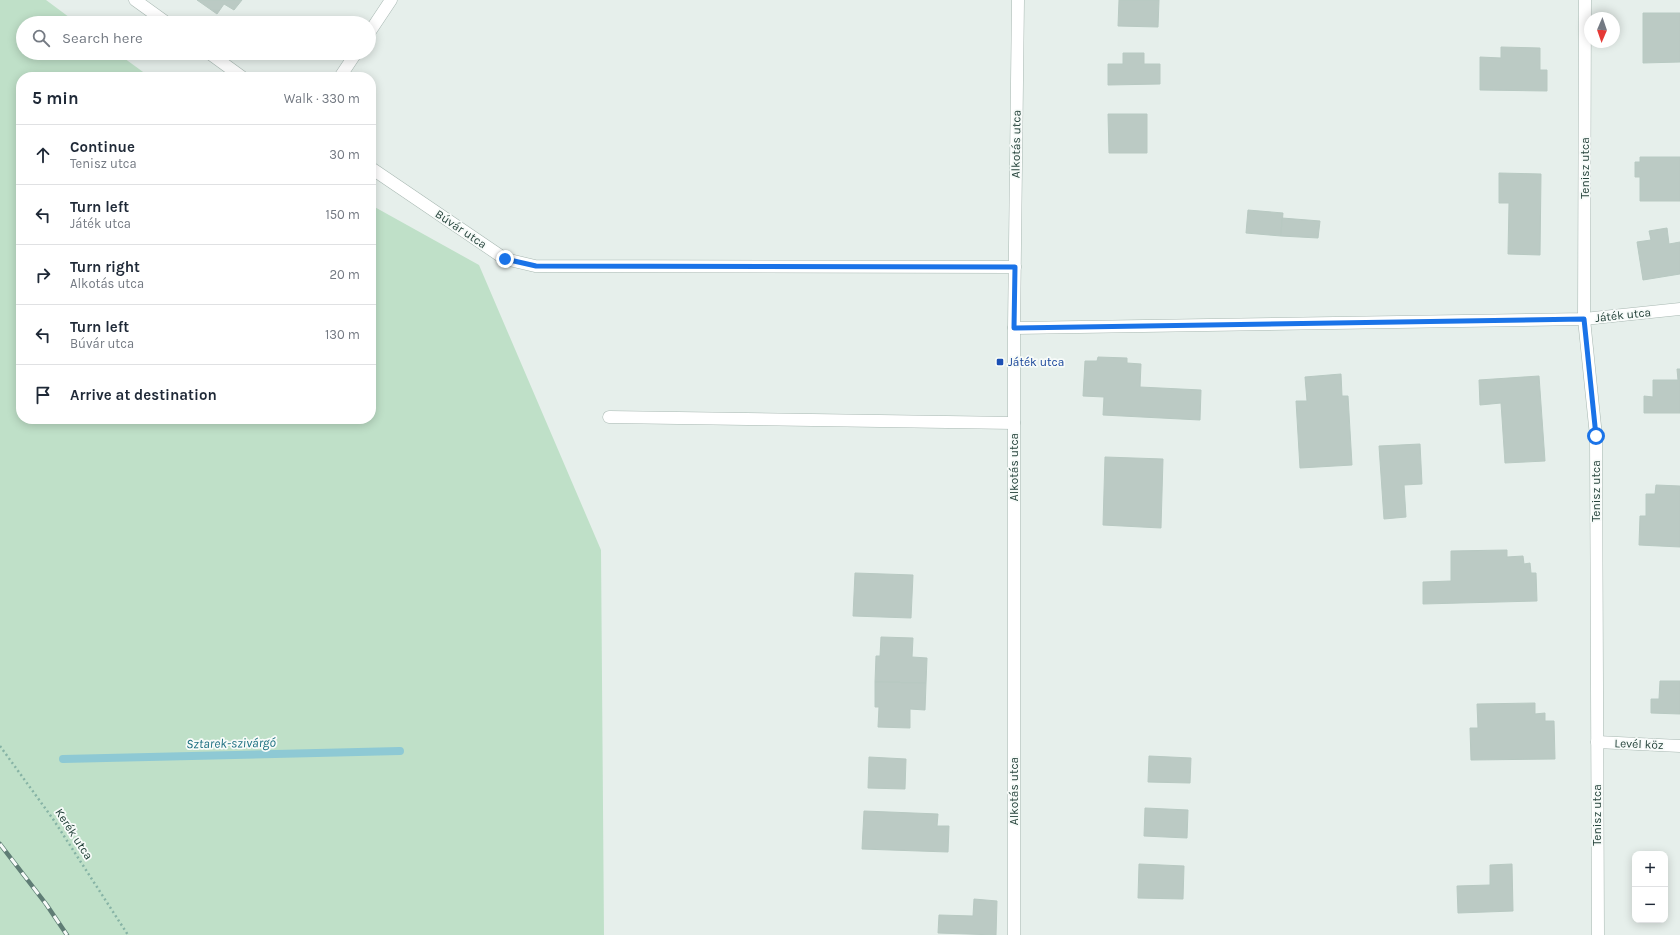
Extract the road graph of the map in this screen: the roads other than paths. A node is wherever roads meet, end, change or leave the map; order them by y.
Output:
1 (135, 0) edge
2 (391, 0) edge
3 (1018, 0) edge
4 (1585, 0) edge
5 (157, 16) edge
6 (376, 22) edge
7 (218, 60) edge
8 (351, 60) edge
9 (235, 72) edge
10 (343, 72) edge
11 (376, 171) edge
12 (1015, 267) junction
13 (1680, 309) edge
14 (1584, 319) junction
15 (1014, 328) junction
16 (609, 417) dead end
17 (1014, 423) junction
18 (1597, 742) junction
19 (1680, 746) edge
20 (1014, 935) edge
21 (1598, 935) edge

1 - 5 street
2 - 6 street
3 - 12 street, Alkotás utca
4 - 14 street, Tenisz utca
7 - 9 street
8 - 10 street
11 - 12 street, Búvár utca
12 - 15 street, Alkotás utca
13 - 14 street, Játék utca
14 - 15 street, Játék utca
14 - 18 street, Tenisz utca
15 - 17 street, Alkotás utca
16 - 17 street
17 - 20 street, Alkotás utca
18 - 19 street, Levél köz
18 - 21 street, Tenisz utca

